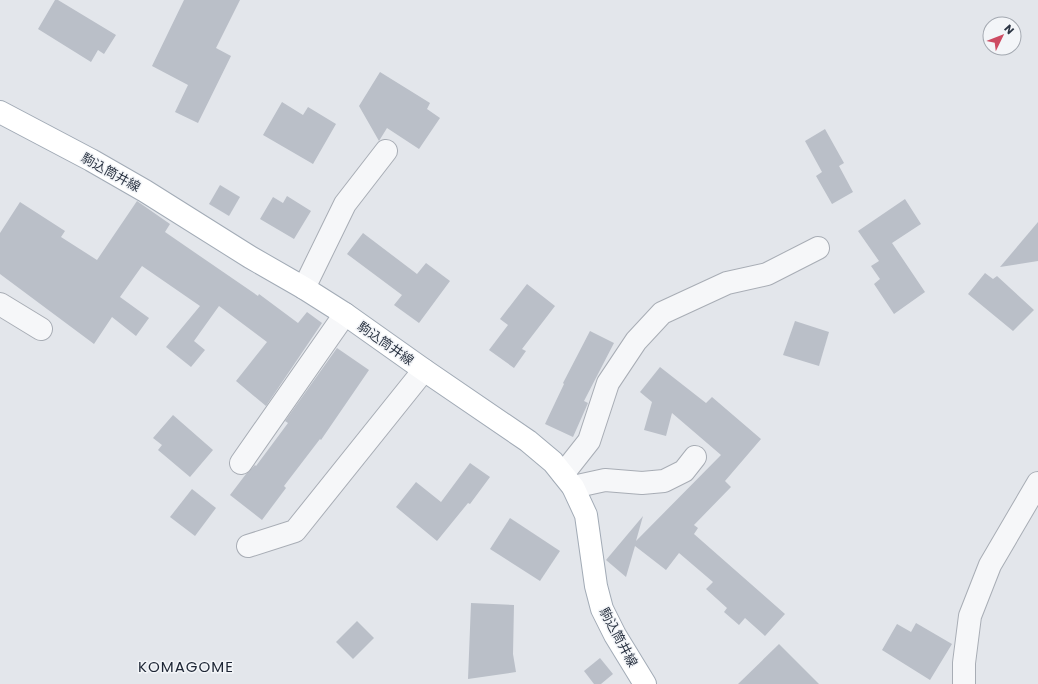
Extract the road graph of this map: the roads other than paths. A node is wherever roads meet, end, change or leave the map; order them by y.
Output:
1 (0, 112) edge
2 (386, 151) dead end
3 (818, 248) dead end
4 (304, 288) junction
5 (0, 304) edge
6 (345, 314) junction
7 (40, 329) dead end
8 (424, 370) junction
9 (695, 457) dead end
10 (241, 463) dead end
11 (568, 481) junction
12 (1038, 483) edge
13 (248, 546) dead end
14 (645, 684) edge
15 (964, 684) edge

1 - 4 main road, 駒込筒井線
2 - 4 street
3 - 11 street
4 - 6 main road, 駒込筒井線
5 - 7 street
6 - 8 main road, 駒込筒井線
6 - 10 street
8 - 11 main road, 駒込筒井線
8 - 13 street
9 - 11 street
11 - 14 main road, 駒込筒井線
12 - 15 street

